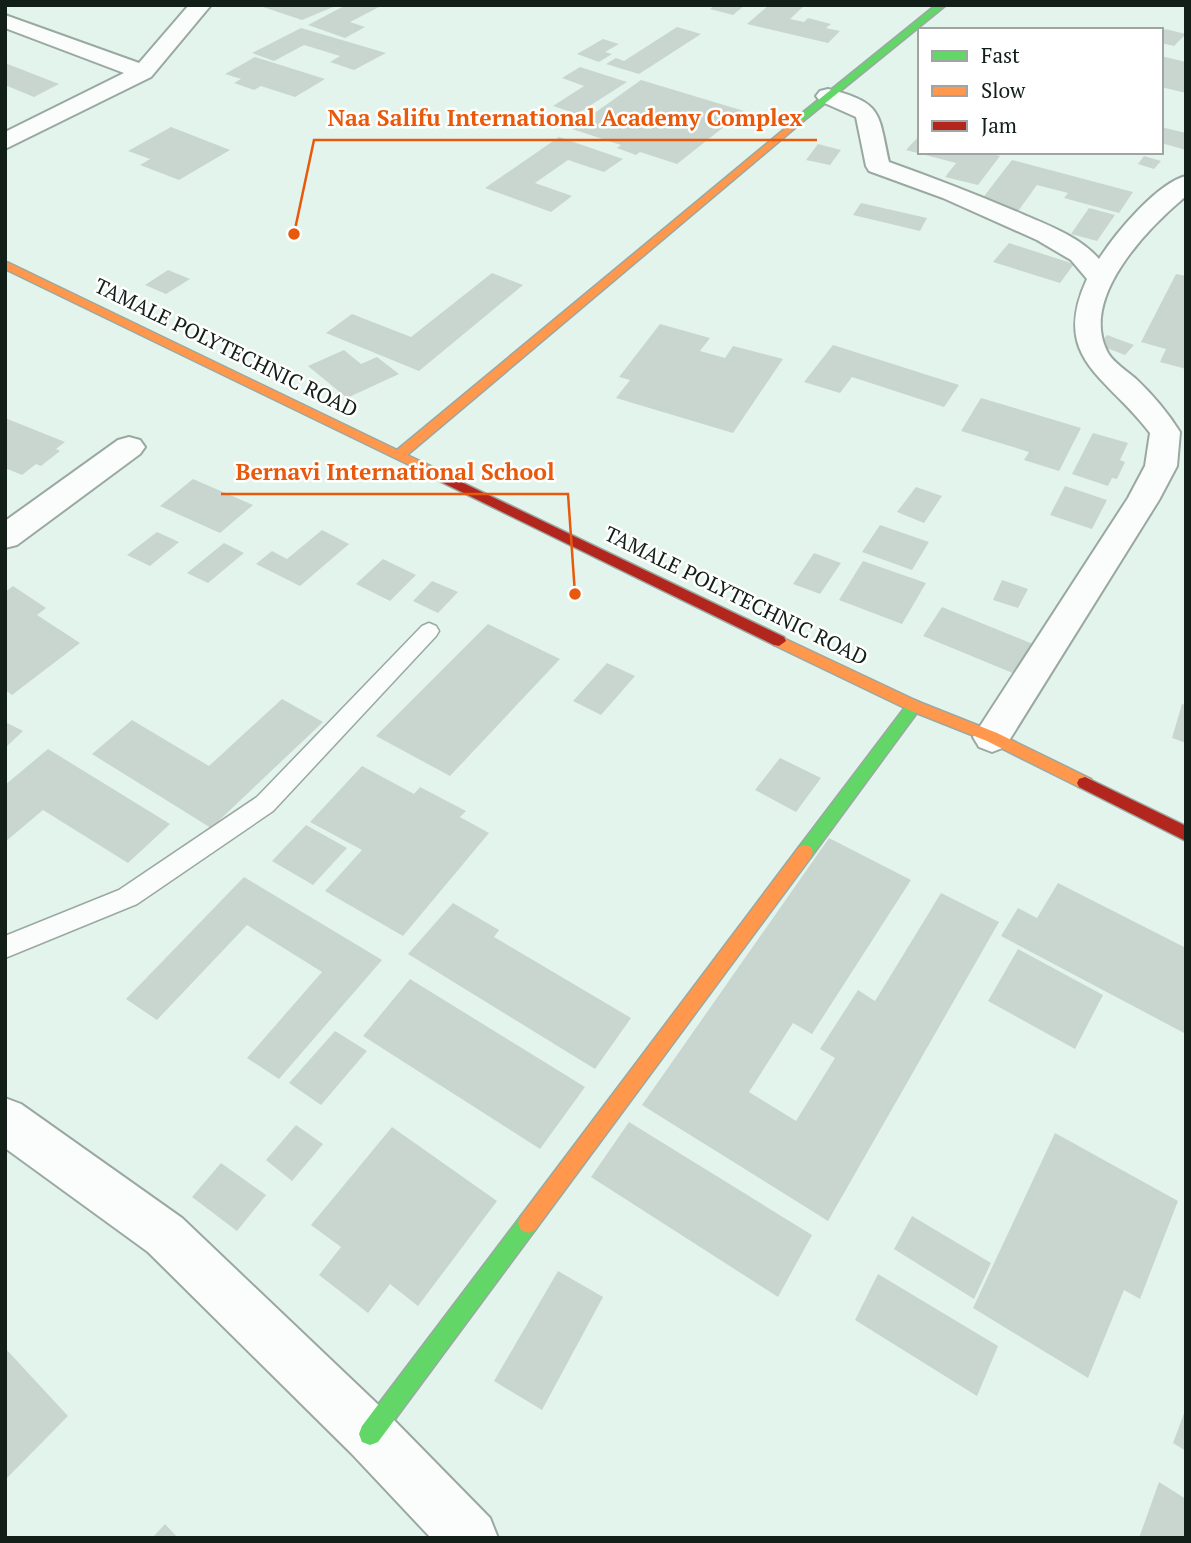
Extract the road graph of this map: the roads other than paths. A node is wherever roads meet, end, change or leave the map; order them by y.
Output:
1 (201, 5) edge
2 (942, 5) edge
3 (5, 21) edge
4 (143, 72) junction
5 (828, 96) junction
6 (5, 142) edge
7 (1186, 183) edge
8 (5, 265) edge
9 (1099, 276) junction
10 (1151, 412) junction
11 (1186, 423) edge
12 (129, 447) dead end
13 (399, 455) junction
14 (5, 537) edge
15 (429, 631) dead end
16 (914, 706) junction
17 (992, 737) junction
18 (1186, 834) edge
19 (5, 947) edge
20 (5, 1120) edge
21 (370, 1434) junction
22 (470, 1538) edge

1 - 4 street
2 - 5 street
3 - 4 street
4 - 6 street
5 - 9 street
5 - 13 street
7 - 9 street
8 - 13 street, TAMALE POLYTECHNIC ROAD
9 - 10 street
10 - 11 street
10 - 17 street
12 - 14 street
13 - 16 street, TAMALE POLYTECHNIC ROAD
15 - 19 lane
16 - 17 street, TAMALE POLYTECHNIC ROAD
16 - 21 street
17 - 18 street, TAMALE POLYTECHNIC ROAD
20 - 21 street
21 - 22 street

